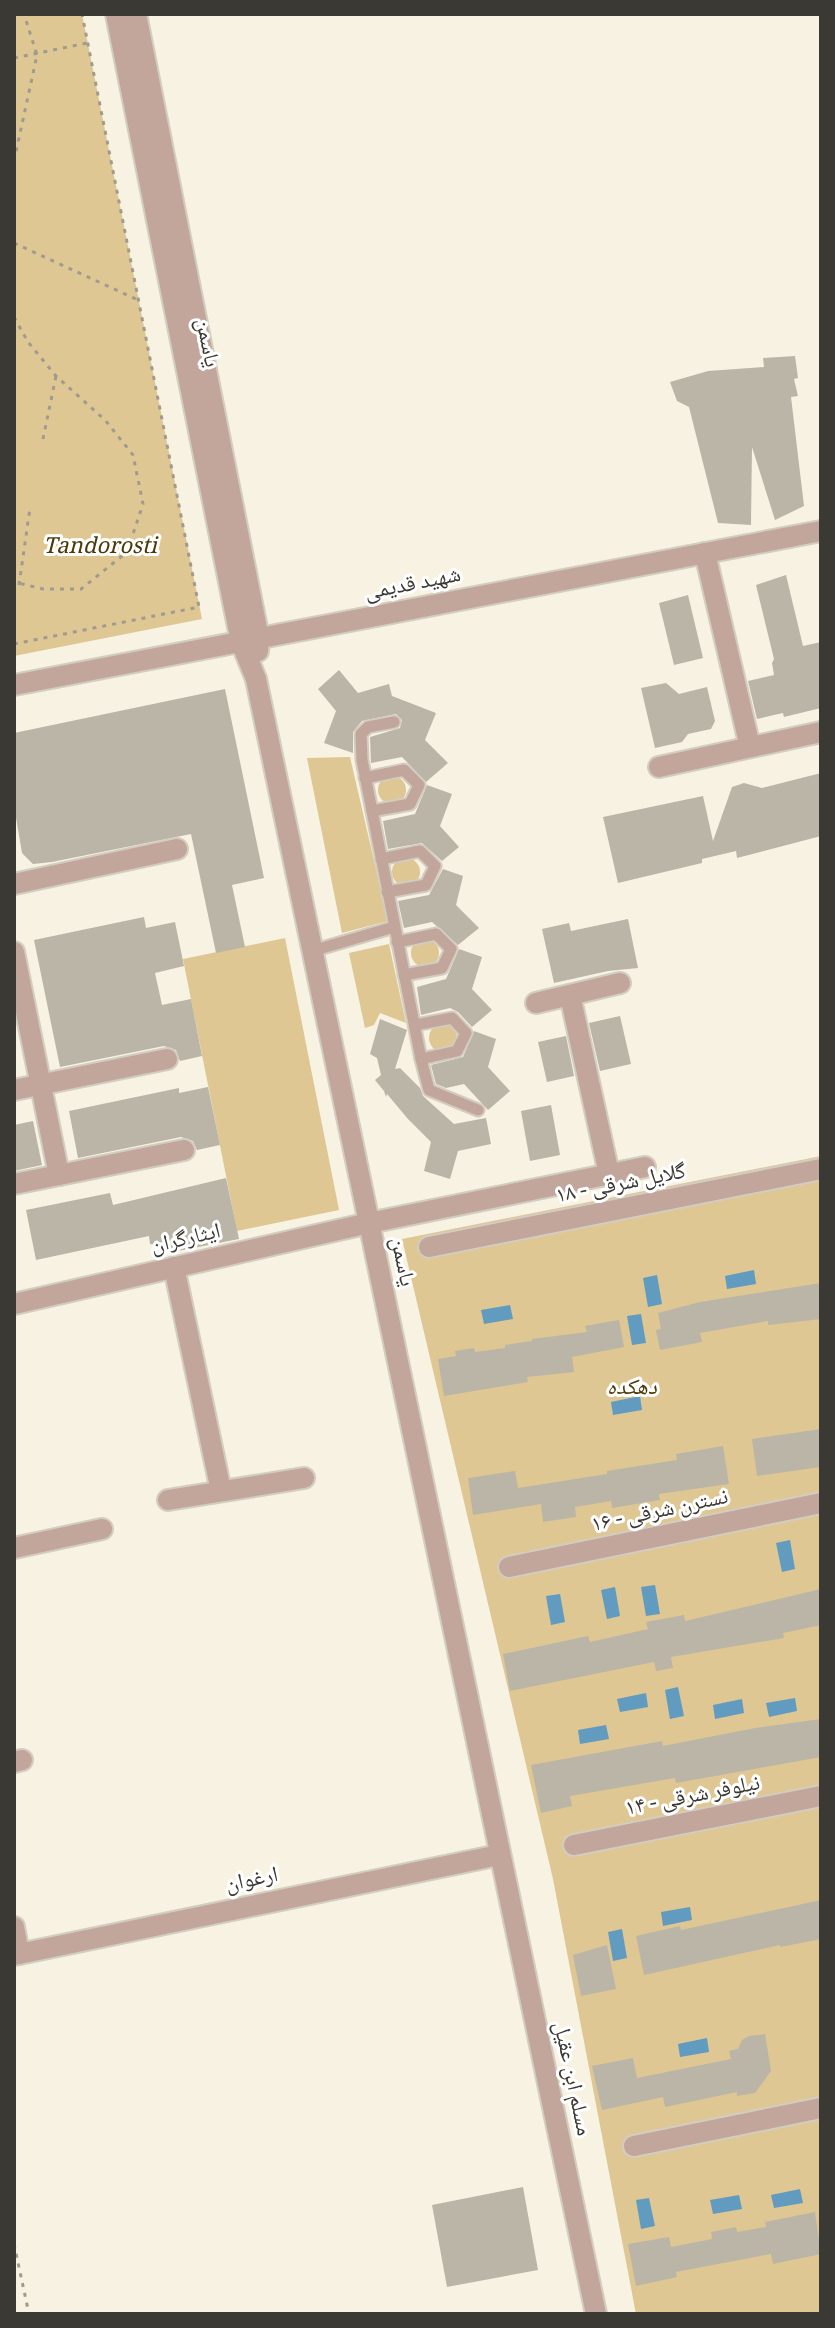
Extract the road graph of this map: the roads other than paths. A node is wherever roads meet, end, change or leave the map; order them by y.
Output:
1 (116, 14) edge
2 (136, 14) edge
3 (821, 531) edge
4 (705, 553) junction
5 (250, 641) junction
6 (14, 685) edge
7 (394, 722) dead end
8 (821, 732) edge
9 (750, 747) junction
10 (659, 767) dead end
11 (365, 778) junction
12 (372, 811) junction
13 (177, 849) dead end
14 (381, 859) junction
15 (14, 884) edge
16 (387, 892) junction
17 (394, 927) junction
18 (397, 942) junction
19 (312, 951) junction
20 (14, 952) edge
21 (404, 975) junction
22 (620, 983) dead end
23 (570, 995) junction
24 (536, 1003) dead end
25 (415, 1025) junction
26 (167, 1059) dead end
27 (421, 1059) junction
28 (42, 1084) junction
29 (14, 1090) edge
30 (478, 1110) dead end
31 (184, 1150) dead end
32 (645, 1167) dead end
33 (821, 1169) edge
34 (609, 1174) junction
35 (59, 1175) junction
36 (14, 1184) edge
37 (369, 1223) junction
38 (429, 1247) dead end
39 (174, 1267) junction
40 (14, 1304) edge
41 (304, 1478) dead end
42 (221, 1491) junction
43 (168, 1500) dead end
44 (821, 1503) edge
45 (102, 1529) dead end
46 (14, 1548) edge
47 (509, 1567) dead end
48 (821, 1796) edge
49 (574, 1845) dead end
50 (499, 1855) junction
51 (14, 1927) edge
52 (17, 1954) edge
53 (821, 2108) edge
54 (634, 2146) dead end
55 (596, 2314) edge

1 - 5 street, یاسمن
2 - 5 street, یاسمن
3 - 4 street, شهید قدیمی
4 - 5 street, شهید قدیمی
4 - 9 street
5 - 6 street, شهید قدیمی
5 - 19 street, یاسمن
7 - 11 lane
8 - 9 street
9 - 10 street
11 - 12 lane
11 - 12 lane
12 - 14 lane
13 - 15 street
14 - 16 lane
14 - 16 lane
16 - 17 lane
17 - 18 lane
17 - 19 lane
18 - 21 lane
18 - 21 lane
19 - 37 street, یاسمن
20 - 28 street
21 - 25 lane
22 - 23 street
23 - 24 street
23 - 34 street
25 - 27 lane
25 - 27 lane
26 - 28 street
27 - 30 lane
28 - 29 street
28 - 35 street
31 - 35 street
32 - 34 street, ایثارگران
33 - 38 street, گلایل شرقی - ۱۸
34 - 37 street, ایثارگران
35 - 36 street
37 - 39 street, ایثارگران
37 - 50 street, یاسمن
39 - 40 street, ایثارگران
39 - 42 street
41 - 42 street
42 - 43 street
44 - 47 street, نسترن شرقی - ۱۶
45 - 46 street
48 - 49 street, نیلوفر شرقی - ۱۴
50 - 52 street, ارغوان
50 - 55 street, مسلم ابن عقیل
51 - 52 street
53 - 54 street

